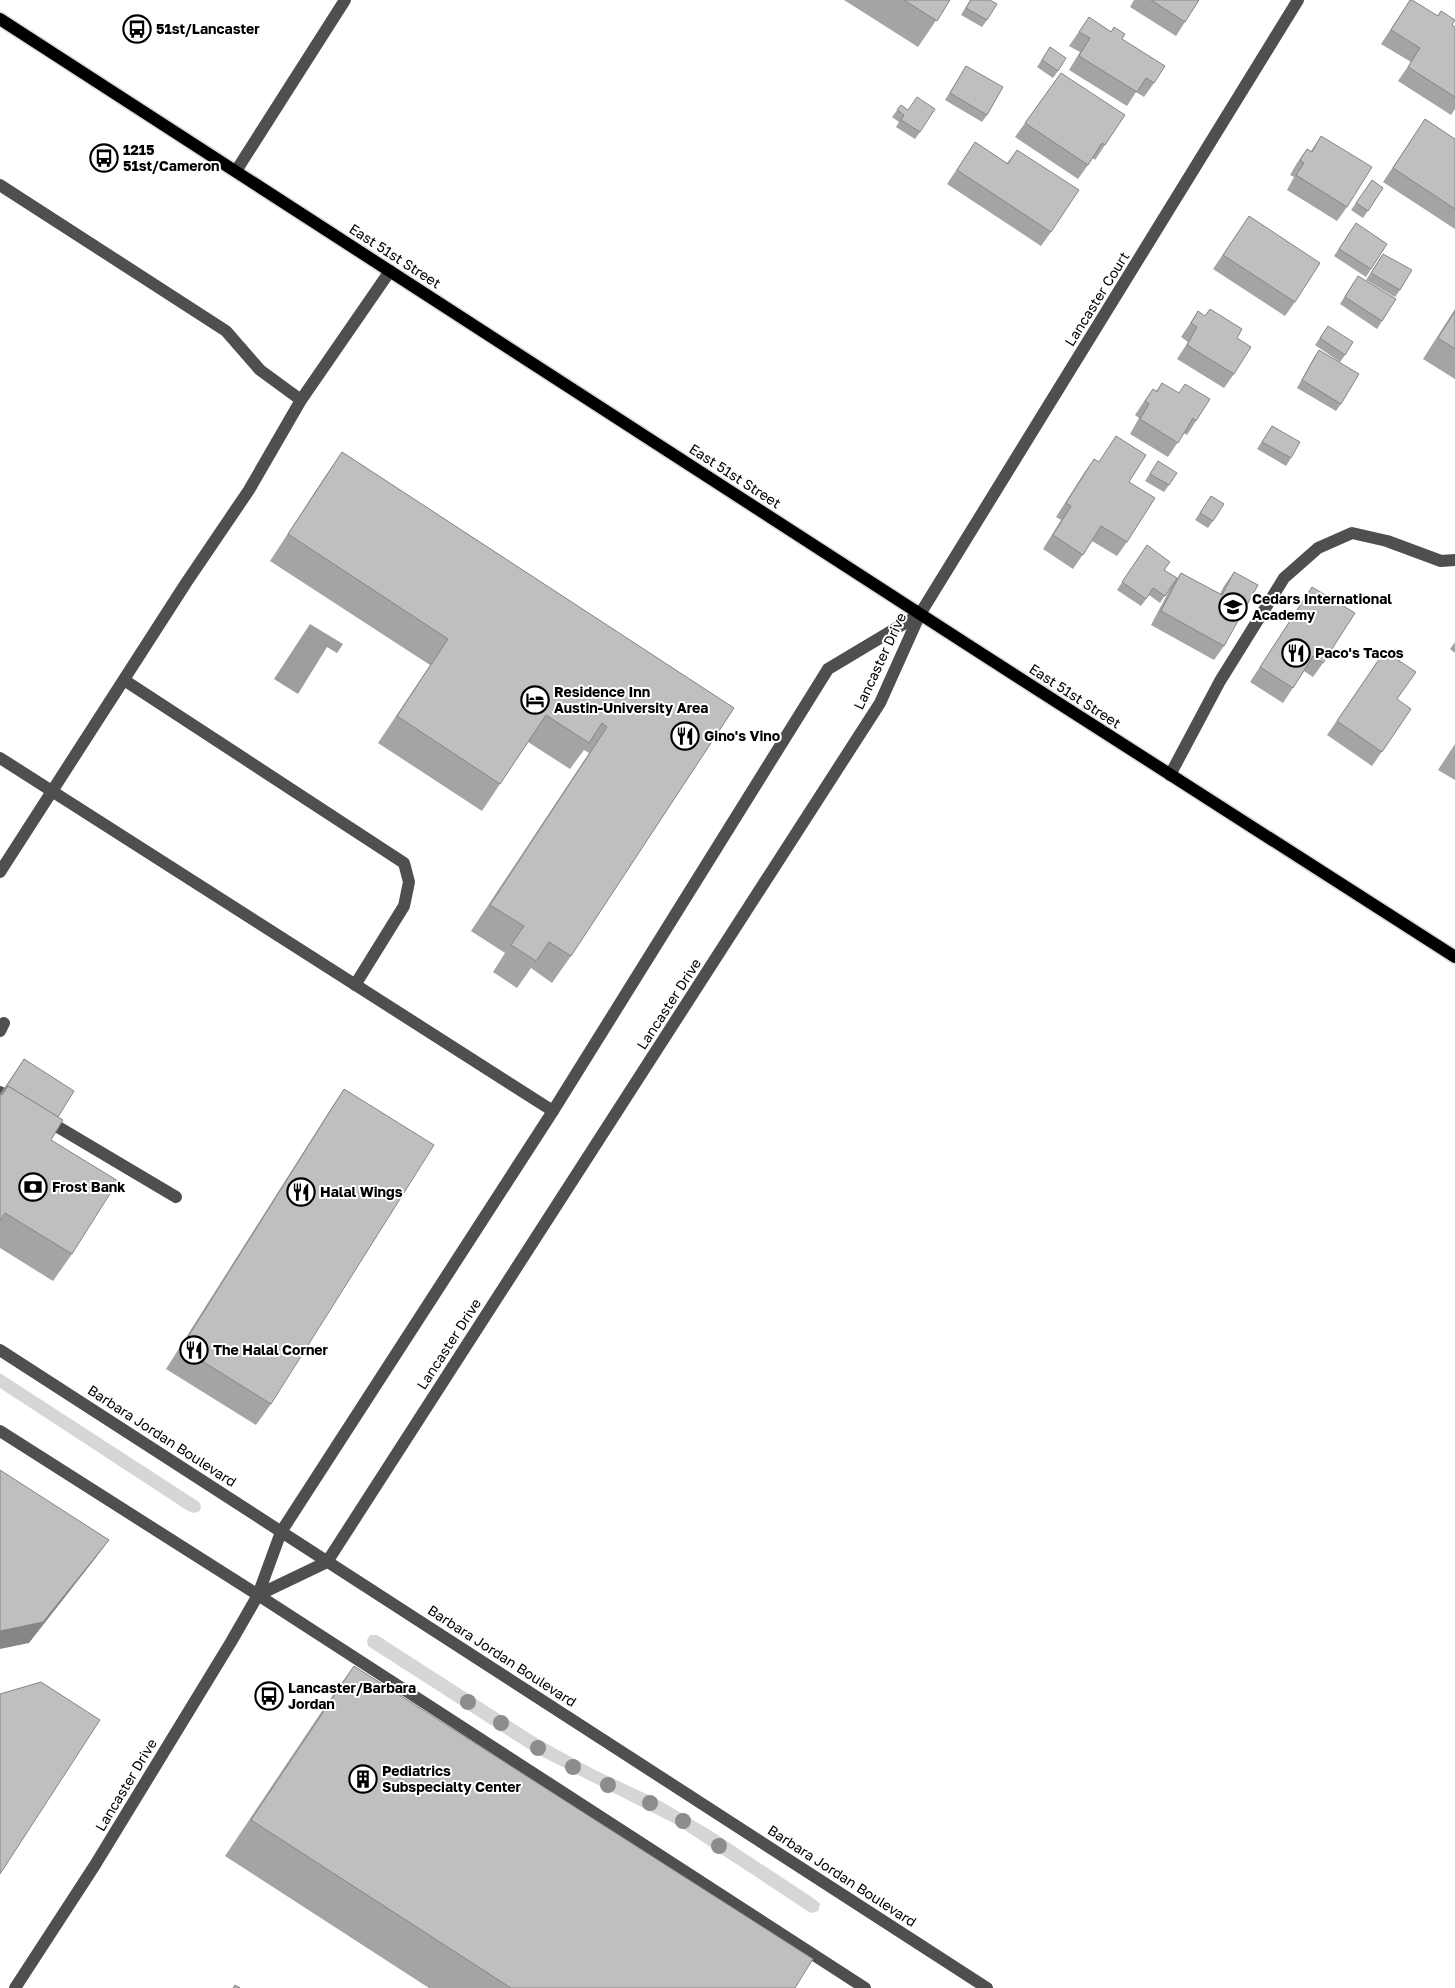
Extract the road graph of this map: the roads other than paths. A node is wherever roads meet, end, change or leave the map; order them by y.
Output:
1 (345, 0) edge
2 (1298, 0) edge
3 (0, 19) edge
4 (236, 171) junction
5 (0, 185) edge
6 (390, 271) junction
7 (301, 400) junction
8 (1455, 560) edge
9 (920, 614) junction
10 (124, 680) junction
11 (0, 758) edge
12 (1170, 775) junction
13 (52, 791) junction
14 (0, 872) edge
15 (1455, 958) edge
16 (355, 985) junction
17 (553, 1111) junction
18 (53, 1124) edge
19 (176, 1197) dead end
20 (0, 1350) edge
21 (0, 1431) edge
22 (281, 1532) junction
23 (327, 1562) junction
24 (258, 1596) junction
25 (15, 1988) edge
26 (865, 1988) edge
27 (987, 1988) edge

1 - 4 street
2 - 9 street, Lancaster Court
3 - 4 main road, East 51st Street
4 - 6 main road, East 51st Street
5 - 7 street
6 - 7 street
6 - 9 main road, East 51st Street
7 - 10 street
8 - 12 street
9 - 12 main road, East 51st Street
9 - 17 street, Lancaster Drive
9 - 23 street, Lancaster Drive
10 - 13 street
10 - 16 street
11 - 13 street
12 - 15 main road, East 51st Street
13 - 14 street
13 - 16 street
16 - 17 street
17 - 22 street, Lancaster Drive
18 - 19 street
20 - 22 street, Barbara Jordan Boulevard
21 - 24 street
22 - 23 street, Barbara Jordan Boulevard
22 - 24 street, Lancaster Drive
23 - 24 street
23 - 27 street, Barbara Jordan Boulevard
24 - 25 street, Lancaster Drive
24 - 26 street

